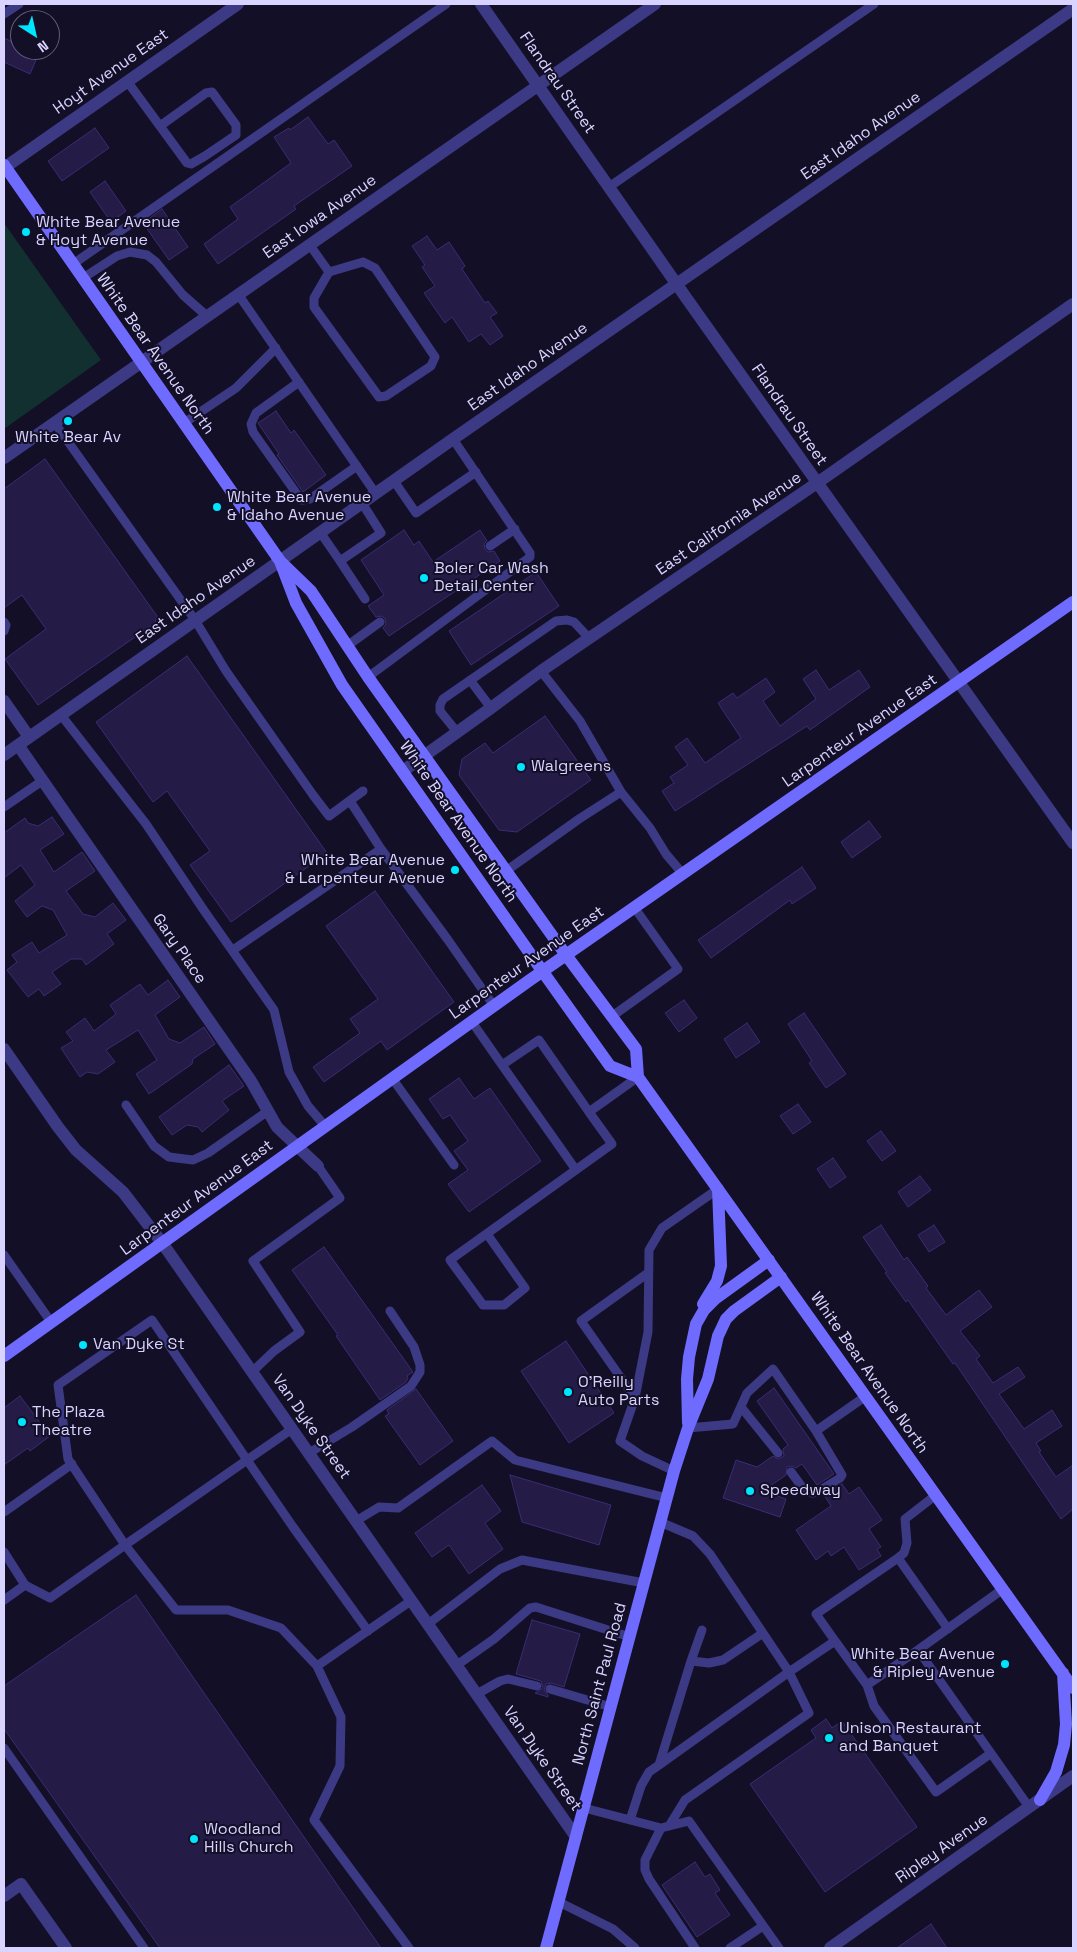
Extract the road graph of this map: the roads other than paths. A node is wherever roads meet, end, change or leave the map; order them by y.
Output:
1 (19, 4) edge
2 (238, 4) edge
3 (446, 4) edge
4 (481, 4) edge
5 (656, 4) edge
6 (874, 4) edge
7 (1073, 9) edge
8 (4, 14) edge
9 (127, 81) junction
10 (538, 85) junction
11 (160, 126) junction
12 (4, 167) edge
13 (609, 187) junction
14 (309, 244) junction
15 (72, 264) junction
16 (329, 272) junction
17 (82, 278) junction
18 (677, 284) junction
19 (238, 294) junction
20 (1073, 304) edge
21 (208, 317) junction
22 (276, 348) junction
23 (141, 363) junction
24 (299, 382) junction
25 (54, 422) junction
26 (184, 424) junction
27 (454, 439) junction
28 (4, 458) edge
29 (357, 466) junction
30 (476, 472) junction
31 (394, 481) junction
32 (817, 483) junction
33 (376, 494) junction
34 (362, 503) junction
35 (515, 529) junction
36 (320, 532) junction
37 (490, 546) dead end
38 (280, 561) junction
39 (340, 561) junction
40 (365, 599) dead end
41 (1073, 602) edge
42 (195, 620) junction
43 (4, 622) edge
44 (380, 622) dead end
45 (4, 631) edge
46 (589, 638) junction
47 (347, 646) junction
48 (541, 671) junction
49 (368, 677) junction
50 (470, 680) junction
51 (960, 682) junction
52 (4, 701) edge
53 (491, 708) junction
54 (61, 715) junction
55 (457, 732) junction
56 (29, 738) junction
57 (18, 745) junction
58 (4, 756) edge
59 (424, 756) junction
60 (403, 771) junction
61 (42, 781) junction
62 (363, 791) dead end
63 (621, 792) junction
64 (350, 801) junction
65 (4, 807) edge
66 (1073, 843) edge
67 (381, 850) junction
68 (506, 871) junction
69 (682, 873) junction
70 (634, 907) junction
71 (233, 950) junction
72 (566, 956) junction
73 (543, 972) junction
74 (494, 1006) junction
75 (612, 1016) junction
76 (472, 1022) junction
77 (4, 1049) edge
78 (502, 1065) junction
79 (638, 1077) junction
80 (392, 1078) junction
81 (126, 1106) dead end
82 (268, 1111) junction
83 (590, 1112) junction
84 (324, 1126) junction
85 (298, 1146) junction
86 (454, 1164) dead end
87 (318, 1166) joint
88 (576, 1170) junction
89 (718, 1189) junction
90 (487, 1234) junction
91 (163, 1244) junction
92 (4, 1254) edge
93 (769, 1260) junction
94 (648, 1273) junction
95 (781, 1277) junction
96 (390, 1311) dead end
97 (51, 1322) junction
98 (694, 1332) junction
99 (4, 1356) edge
100 (252, 1372) junction
101 (866, 1396) junction
102 (635, 1398) junction
103 (741, 1407) junction
104 (688, 1428) junction
105 (292, 1429) junction
106 (816, 1431) junction
107 (309, 1453) junction
108 (778, 1453) dead end
109 (247, 1460) junction
110 (72, 1464) junction
111 (674, 1471) junction
112 (791, 1472) dead end
113 (936, 1495) junction
114 (667, 1498) junction
115 (4, 1512) edge
116 (356, 1521) junction
117 (660, 1522) junction
118 (125, 1545) junction
119 (4, 1552) edge
120 (898, 1558) junction
121 (644, 1583) junction
122 (25, 1585) junction
123 (1003, 1589) junction
124 (4, 1600) edge
125 (412, 1600) junction
126 (428, 1624) junction
127 (948, 1629) junction
128 (702, 1630) dead end
129 (368, 1631) junction
130 (763, 1633) junction
131 (630, 1637) junction
132 (835, 1641) junction
133 (918, 1650) junction
134 (691, 1661) junction
135 (456, 1665) junction
136 (317, 1666) junction
137 (789, 1672) junction
138 (1063, 1673) junction
139 (867, 1685) junction
140 (537, 1686) dead end
141 (1073, 1688) edge
142 (550, 1690) dead end
143 (477, 1694) junction
144 (611, 1707) junction
145 (4, 1748) edge
146 (990, 1754) junction
147 (659, 1765) junction
148 (1073, 1776) edge
149 (1034, 1804) junction
150 (584, 1808) junction
151 (630, 1820) junction
152 (665, 1827) junction
153 (576, 1837) junction
154 (4, 1896) edge
155 (559, 1902) junction
156 (763, 1926) junction
157 (66, 1948) edge
158 (144, 1948) edge
159 (409, 1948) edge
160 (546, 1948) edge
161 (635, 1948) edge
162 (695, 1948) edge
163 (730, 1948) edge
164 (778, 1948) edge
165 (830, 1948) edge

1 - 8 lane
2 - 9 street, Hoyt Avenue East
3 - 15 lane
4 - 10 street, Flandrau Street
5 - 10 street, East Iowa Avenue
6 - 13 lane
7 - 18 street, East Idaho Avenue
9 - 11 lane
9 - 12 street, Hoyt Avenue East
10 - 13 street, Flandrau Street
10 - 14 street, East Iowa Avenue
11 - 11 lane
12 - 15 main road, White Bear Avenue North
13 - 18 street, Flandrau Street
14 - 16 lane
14 - 19 street, East Iowa Avenue
15 - 17 main road, White Bear Avenue North
16 - 16 lane
17 - 21 lane
17 - 23 main road, White Bear Avenue North
18 - 27 street, East Idaho Avenue
18 - 32 street, Flandrau Street
19 - 21 street, East Iowa Avenue
19 - 22 lane
20 - 32 street, East California Avenue
21 - 23 street, East Iowa Avenue
22 - 24 lane
22 - 26 lane
23 - 25 street, East Iowa Avenue
23 - 26 main road, White Bear Avenue North
24 - 29 lane
24 - 29 lane
25 - 28 street, East Iowa Avenue
25 - 42 lane
26 - 38 main road, White Bear Avenue North
27 - 30 lane
27 - 31 street, East Idaho Avenue
29 - 33 lane
30 - 31 lane
30 - 35 lane
31 - 33 street, East Idaho Avenue
32 - 46 street, East California Avenue
32 - 51 street, Flandrau Street
33 - 34 street, East Idaho Avenue
34 - 36 street, East Idaho Avenue
34 - 39 lane
35 - 37 lane
35 - 49 lane
36 - 38 street, East Idaho Avenue
36 - 39 lane
38 - 42 street, East Idaho Avenue
38 - 47 main road, White Bear Avenue North
38 - 60 main road, White Bear Avenue North
39 - 40 lane
41 - 51 main road, Larpenteur Avenue East
42 - 54 street, East Idaho Avenue
42 - 64 lane
43 - 45 lane
44 - 47 lane
46 - 48 street, East California Avenue
46 - 50 lane
47 - 49 main road, White Bear Avenue North
48 - 53 street, East California Avenue
48 - 63 lane
49 - 59 main road, White Bear Avenue North
50 - 53 lane
50 - 55 lane
51 - 66 street, Flandrau Street
51 - 69 main road, Larpenteur Avenue East
52 - 56 street
53 - 55 street, East California Avenue
54 - 56 street, East Idaho Avenue
54 - 71 lane
55 - 59 street, East California Avenue
56 - 57 street, East Idaho Avenue
57 - 58 street, East Idaho Avenue
57 - 61 street, Gary Place
59 - 60 street, East California Avenue
59 - 68 main road, White Bear Avenue North
60 - 73 main road, White Bear Avenue North
61 - 65 lane
61 - 82 street, Gary Place
62 - 64 lane
63 - 68 lane
63 - 69 lane
64 - 67 lane
67 - 71 lane
67 - 74 lane
68 - 72 main road, White Bear Avenue North
69 - 70 main road, Larpenteur Avenue East
70 - 72 main road, Larpenteur Avenue East
70 - 75 lane
71 - 84 lane
72 - 73 main road, Larpenteur Avenue East
72 - 75 main road, White Bear Avenue North
73 - 74 main road, Larpenteur Avenue East
73 - 79 main road, White Bear Avenue North
74 - 76 main road, Larpenteur Avenue East
75 - 79 main road, White Bear Avenue North
76 - 78 lane
76 - 80 main road, Larpenteur Avenue East
77 - 91 street, Van Dyke Street
78 - 83 lane
78 - 88 lane
79 - 83 lane
79 - 89 main road, White Bear Avenue North
80 - 84 main road, Larpenteur Avenue East
80 - 86 lane
81 - 82 lane
82 - 85 street, Gary Place
83 - 88 lane
84 - 85 main road, Larpenteur Avenue East
85 - 87 street, Gary Place
85 - 91 main road, Larpenteur Avenue East
87 - 100 lane
88 - 90 lane
89 - 93 main road, White Bear Avenue North
89 - 94 lane
89 - 98 main road
90 - 90 lane
91 - 97 main road, Larpenteur Avenue East
91 - 100 street, Van Dyke Street
92 - 97 lane
93 - 95 main road, White Bear Avenue North
93 - 98 main road, North Saint Paul Road
94 - 102 lane
94 - 102 lane
95 - 101 main road, White Bear Avenue North
95 - 104 main road, North Saint Paul Road
96 - 107 lane
97 - 99 main road, Larpenteur Avenue East
98 - 104 main road, North Saint Paul Road
100 - 105 street, Van Dyke Street
101 - 106 lane
101 - 113 main road, White Bear Avenue North
102 - 111 lane
103 - 104 lane
103 - 106 lane
103 - 108 lane
104 - 111 main road, North Saint Paul Road
105 - 107 street, Van Dyke Street
105 - 109 lane
106 - 112 lane
107 - 116 street, Van Dyke Street
109 - 110 lane
109 - 118 lane
109 - 129 lane
110 - 115 lane
110 - 118 lane
111 - 114 main road, North Saint Paul Road
113 - 120 lane
113 - 123 main road, White Bear Avenue North
114 - 116 lane
114 - 117 main road, North Saint Paul Road
116 - 125 street, Van Dyke Street
117 - 121 main road, North Saint Paul Road
117 - 130 lane
118 - 122 lane
118 - 136 lane
119 - 122 lane
120 - 127 lane
120 - 132 lane
121 - 126 lane
121 - 131 main road, North Saint Paul Road
122 - 124 lane
123 - 127 lane
123 - 138 main road, White Bear Avenue North
125 - 126 street, Van Dyke Street
125 - 129 lane
126 - 135 street, Van Dyke Street
127 - 133 lane
128 - 134 lane
129 - 136 lane
130 - 134 lane
130 - 137 lane
131 - 135 lane
131 - 144 main road, North Saint Paul Road
132 - 137 lane
132 - 139 lane
133 - 139 lane
133 - 146 lane
134 - 147 lane
135 - 143 street, Van Dyke Street
136 - 159 lane
137 - 147 lane
137 - 152 lane
138 - 141 main road, White Bear Avenue North
138 - 149 main road
139 - 146 lane
140 - 143 lane
142 - 144 lane
143 - 153 street, Van Dyke Street
144 - 150 main road, North Saint Paul Road
145 - 158 lane
146 - 149 lane
147 - 151 lane
148 - 149 street, Ripley Avenue
149 - 165 street, Ripley Avenue
150 - 151 lane
150 - 153 main road, North Saint Paul Road
151 - 152 lane
152 - 156 lane
152 - 162 lane
153 - 155 main road, North Saint Paul Road
154 - 157 street
155 - 160 main road, North Saint Paul Road
155 - 161 lane
156 - 163 lane
156 - 164 lane

